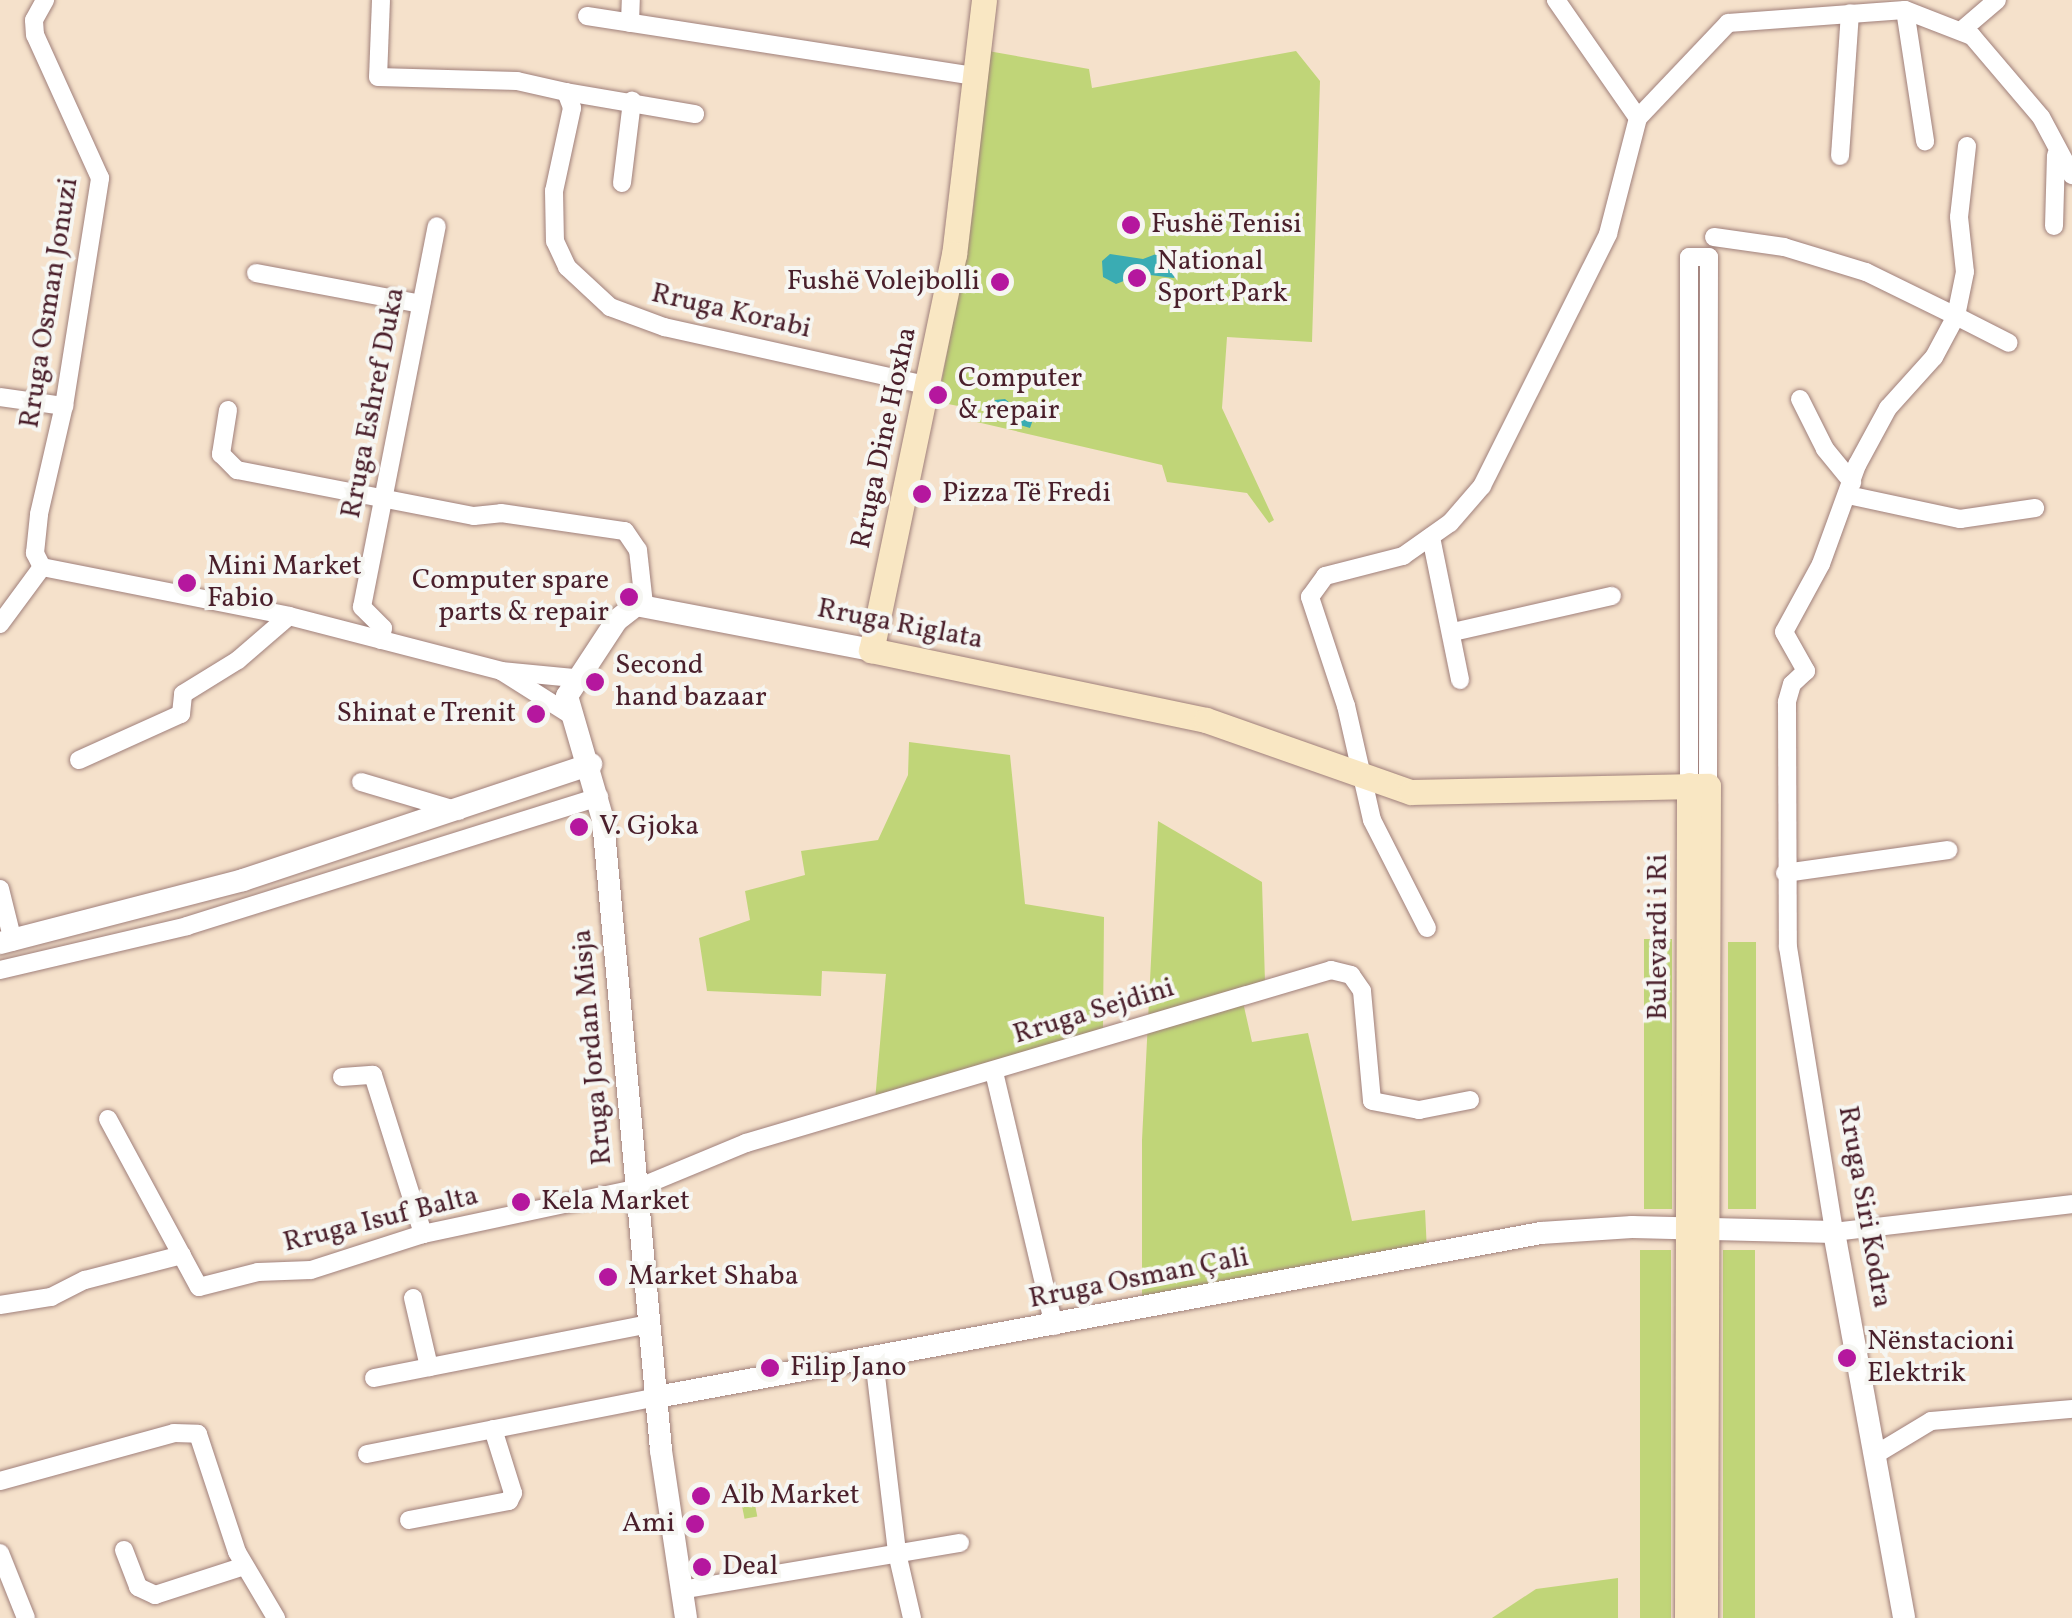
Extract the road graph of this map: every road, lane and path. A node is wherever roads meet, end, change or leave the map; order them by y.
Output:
1 (381, 0) edge
2 (631, 0) edge
3 (984, 0) edge
4 (1556, 0) edge
5 (1997, 0) edge
6 (42, 4) edge
7 (1906, 10) junction
8 (1850, 13) junction
9 (587, 16) dead end
10 (630, 23) junction
11 (1962, 30) junction
12 (973, 76) junction
13 (566, 92) junction
14 (632, 101) junction
15 (695, 114) dead end
16 (1638, 118) junction
17 (1925, 142) dead end
18 (1967, 146) dead end
19 (2056, 154) junction
20 (1840, 156) dead end
21 (2072, 175) edge
22 (622, 183) dead end
23 (437, 226) dead end
24 (2054, 226) dead end
25 (1714, 237) dead end
26 (256, 273) dead end
27 (421, 304) junction
28 (1956, 316) junction
29 (2009, 343) dead end
30 (926, 385) junction
31 (0, 397) edge
32 (1800, 399) dead end
33 (64, 406) junction
34 (228, 410) dead end
35 (1850, 488) junction
36 (384, 498) junction
37 (2035, 508) dead end
38 (1431, 537) junction
39 (42, 568) junction
40 (1612, 596) dead end
41 (644, 604) junction
42 (289, 616) junction
43 (0, 624) edge
44 (1453, 632) junction
45 (381, 640) junction
46 (871, 650) junction
47 (500, 671) junction
48 (574, 678) junction
49 (1460, 680) dead end
50 (570, 714) junction
51 (79, 760) dead end
52 (591, 764) junction
53 (1362, 780) junction
54 (360, 782) dead end
55 (1698, 793) junction
56 (599, 797) junction
57 (459, 811) junction
58 (1948, 850) dead end
59 (1785, 873) junction
60 (0, 889) edge
61 (1427, 928) dead end
62 (6, 942) edge
63 (0, 970) edge
64 (994, 1072) junction
65 (342, 1077) dead end
66 (1470, 1100) dead end
67 (108, 1119) dead end
68 (636, 1189) junction
69 (2072, 1204) edge
70 (1698, 1228) junction
71 (1834, 1232) junction
72 (423, 1234) junction
73 (182, 1255) junction
74 (413, 1298) dead end
75 (0, 1305) edge
76 (650, 1324) junction
77 (1054, 1326) junction
78 (874, 1359) junction
79 (429, 1367) junction
80 (374, 1378) dead end
81 (657, 1398) junction
82 (2072, 1410) edge
83 (492, 1429) junction
84 (1878, 1453) junction
85 (367, 1454) dead end
86 (0, 1481) edge
87 (409, 1520) dead end
88 (960, 1543) dead end
89 (124, 1550) dead end
90 (0, 1553) edge
91 (897, 1553) junction
92 (244, 1566) junction
93 (681, 1590) junction
94 (26, 1618) edge
95 (276, 1618) edge
96 (686, 1618) edge
97 (912, 1618) edge
98 (1687, 1618) edge
99 (1705, 1618) edge
100 (1904, 1618) edge

1 - 13 street
2 - 10 street
3 - 12 main road, Rruga Dine Hoxha
4 - 16 street
5 - 11 street
6 - 33 street, Rruga Osman Jonuzi
7 - 8 street
7 - 11 street
7 - 17 street
8 - 16 street
8 - 20 street
9 - 10 street
10 - 12 street
11 - 19 street
12 - 30 main road, Rruga Dine Hoxha
13 - 14 street
13 - 30 street, Rruga Korabi
14 - 15 street
14 - 22 street
16 - 38 street
18 - 28 street
19 - 21 street
19 - 24 street
23 - 27 street, Rruga Eshref Duka
25 - 28 street
26 - 27 street
27 - 36 street, Rruga Eshref Duka
28 - 29 street
28 - 35 street
30 - 46 main road, Rruga Dine Hoxha
31 - 33 street
32 - 35 street
33 - 39 street, Rruga Osman Jonuzi
34 - 36 street
35 - 37 street
35 - 59 street, Rruga Siri Kodra
36 - 41 street
36 - 45 street, Rruga Eshref Duka
38 - 44 street
38 - 53 street
39 - 42 street
39 - 43 street
40 - 44 street
41 - 46 street, Rruga Riglata
41 - 48 street
42 - 45 street
42 - 51 street
44 - 49 street
45 - 47 street
46 - 53 main road, Rruga Riglata
47 - 48 street
47 - 50 street
48 - 50 street
50 - 52 street
52 - 56 street
52 - 57 street
53 - 55 main road
53 - 61 street
54 - 57 street
55 - 55 street, Bulevardi i Ri
55 - 70 main road, Bulevardi i Ri
56 - 63 street
56 - 68 street, Rruga Jordan Misja
57 - 62 street
58 - 59 street
59 - 71 street, Rruga Siri Kodra
60 - 62 street
64 - 66 street, Rruga Sejdini
64 - 68 street, Rruga Sejdini
64 - 77 street
65 - 72 street
67 - 73 street
68 - 72 street, Rruga Isuf Balta
68 - 76 street, Rruga Jordan Misja
69 - 71 street
70 - 71 street, Rruga Osman Çali
70 - 77 street, Rruga Osman Çali
70 - 98 main road, Bulevardi i Ri
70 - 99 main road, Bulevardi i Ri
71 - 84 street, Rruga Siri Kodra
72 - 73 street, Rruga Isuf Balta
73 - 75 street
74 - 79 street
76 - 79 street
76 - 81 street, Rruga Jordan Misja
77 - 78 street, Rruga Osman Çali
78 - 81 street, Rruga Osman Çali
78 - 91 street
79 - 80 street
81 - 83 street
81 - 93 street, Rruga Jordan Misja
82 - 84 street
83 - 85 street
83 - 87 street
84 - 100 street, Rruga Siri Kodra
86 - 92 street
88 - 91 street
89 - 92 street
90 - 94 street
91 - 93 street
91 - 97 street
92 - 95 street
93 - 96 street, Rruga Jordan Misja

